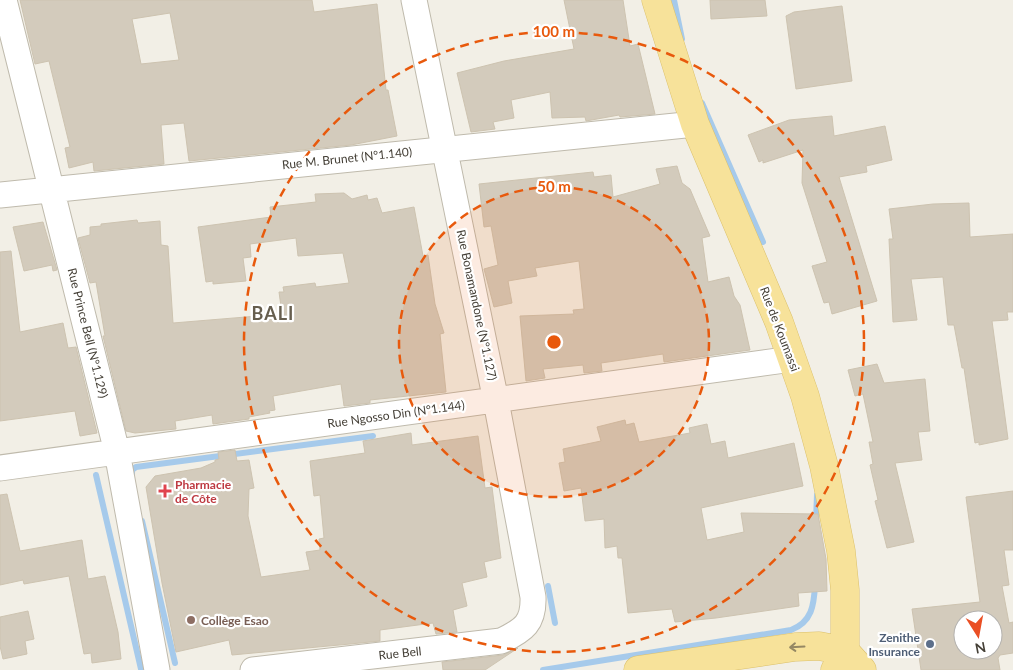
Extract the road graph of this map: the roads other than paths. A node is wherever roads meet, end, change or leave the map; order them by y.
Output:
1 (4, 0) edge
2 (414, 0) edge
3 (656, 0) edge
4 (695, 124) junction
5 (444, 148) junction
6 (51, 189) junction
7 (0, 195) edge
8 (792, 359) junction
9 (496, 401) junction
10 (117, 452) junction
11 (0, 468) edge
12 (533, 612) joint
13 (847, 664) edge
14 (158, 670) edge
15 (253, 670) edge
16 (638, 670) edge

1 - 6 street, Rue Prince Bell (N°1.129)
2 - 5 street, Rue Bonamandone (N°1.127)
3 - 4 main road, Rue de Koumassi
4 - 5 street, Rue M. Brunet (N°1.140)
4 - 8 main road, Rue de Koumassi
5 - 6 street, Rue M. Brunet (N°1.140)
5 - 9 street, Rue Bonamandone (N°1.127)
6 - 7 street, Rue M. Brunet (N°1.140)
6 - 10 street, Rue Prince Bell (N°1.129)
8 - 9 street, Rue Ngosso Din (N°1.144)
8 - 13 main road, Rue de Koumassi
9 - 10 street, Rue Ngosso Din (N°1.144)
9 - 12 street, Rue Bonamandone (N°1.127)
10 - 11 street, Rue Ngosso Din (N°1.144)
10 - 14 street, Rue Prince Bell (N°1.129)
12 - 15 street, Rue Bell
13 -> 16 main road

